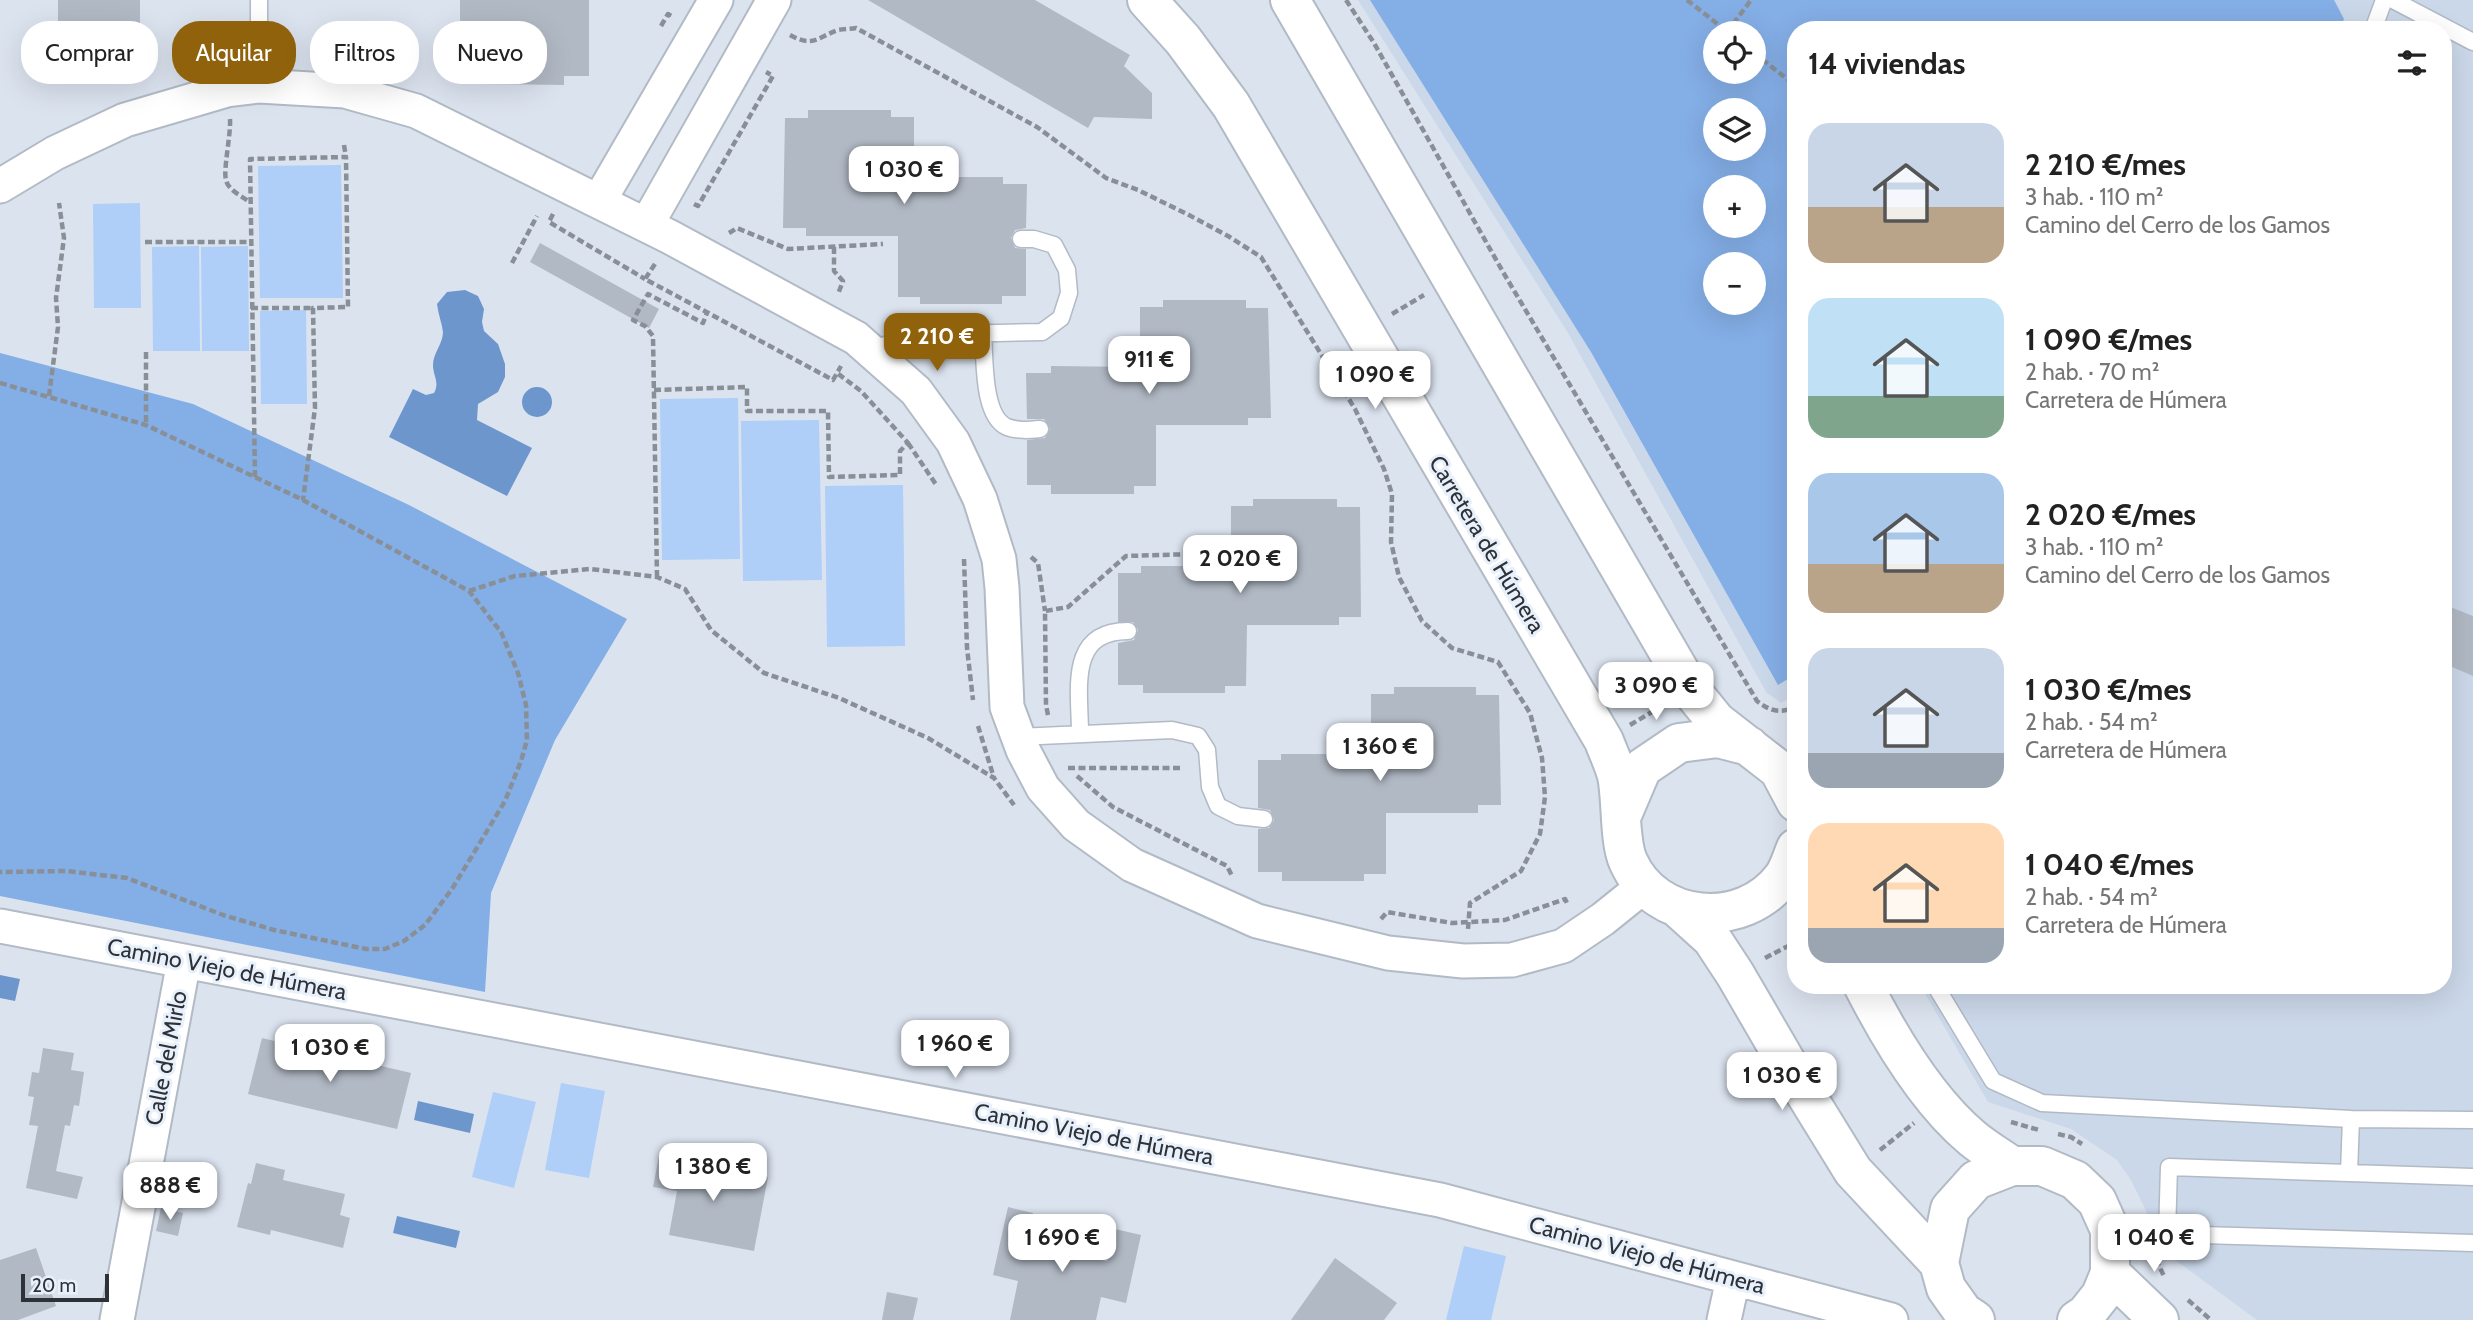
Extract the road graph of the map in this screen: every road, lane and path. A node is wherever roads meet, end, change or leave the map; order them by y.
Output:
1 (258, 0) edge
2 (716, 0) edge
3 (1147, 0) edge
4 (1290, 0) edge
5 (1346, 0) edge
6 (1686, 0) edge
7 (1751, 0) edge
8 (2384, 0) edge
9 (2393, 0) edge
10 (778, 15) edge
11 (1713, 21) edge
12 (1736, 21) edge
13 (2376, 21) edge
14 (2433, 21) edge
15 (2452, 31) edge
16 (2473, 42) edge
17 (1766, 62) edge
18 (1787, 79) edge
19 (243, 88) junction
20 (344, 145) dead end
21 (346, 157) junction
22 (0, 186) edge
23 (599, 201) junction
24 (250, 202) junction
25 (60, 203) dead end
26 (537, 216) dead end
27 (647, 224) junction
28 (720, 238) dead end
29 (1021, 239) dead end
30 (145, 242) dead end
31 (251, 242) junction
32 (883, 244) dead end
33 (834, 247) junction
34 (512, 263) dead end
35 (1452, 278) junction
36 (836, 299) dead end
37 (251, 308) junction
38 (313, 308) junction
39 (707, 313) dead end
40 (1362, 332) junction
41 (983, 334) junction
42 (871, 350) junction
43 (146, 352) dead end
44 (837, 373) dead end
45 (0, 383) edge
46 (654, 390) junction
47 (49, 396) junction
48 (146, 425) junction
49 (1040, 429) dead end
50 (908, 443) junction
51 (255, 477) junction
52 (943, 496) dead end
53 (303, 500) junction
54 (964, 550) dead end
55 (657, 577) junction
56 (469, 591) junction
57 (1128, 631) dead end
58 (1690, 689) junction
59 (973, 703) dead end
60 (1787, 710) edge
61 (975, 716) dead end
62 (1080, 734) junction
63 (1018, 737) junction
64 (1604, 741) junction
65 (1180, 768) dead end
66 (1778, 770) edge
67 (994, 778) junction
68 (1056, 778) junction
69 (1621, 816) junction
70 (1264, 819) dead end
71 (1787, 868) edge
72 (0, 872) edge
73 (1237, 884) dead end
74 (1644, 886) junction
75 (1680, 909) junction
76 (1380, 921) dead end
77 (1469, 922) junction
78 (0, 926) edge
79 (1583, 933) junction
80 (184, 961) junction
81 (1463, 961) junction
82 (1868, 994) edge
83 (1941, 994) edge
84 (1938, 1104) junction
85 (2351, 1119) junction
86 (2473, 1120) edge
87 (2012, 1166) junction
88 (1853, 1171) junction
89 (2349, 1173) junction
90 (2473, 1177) edge
91 (2473, 1243) edge
92 (1939, 1263) junction
93 (2110, 1273) junction
94 (1733, 1279) junction
95 (1961, 1317) edge
96 (117, 1320) edge
97 (1724, 1320) edge
98 (1891, 1320) edge
99 (2077, 1320) edge
100 (2159, 1320) edge

1 - 19 lane
2 - 23 street
3 - 40 street, Carretera de Húmera
4 - 35 street
5 - 60 path
6 - 11 path
7 - 12 path
8 - 13 lane
9 - 14 lane
10 - 27 street
10 - 77 path
15 - 16 lane
17 - 18 path
19 - 22 street
19 - 23 street
19 - 24 path
20 - 21 path
21 - 24 path
21 - 38 path
23 - 27 street
24 - 31 path
25 - 47 path
26 - 34 path
27 - 42 street
28 - 33 path
29 - 41 lane
30 - 31 path
31 - 37 path
32 - 33 path
33 - 36 path
35 - 40 path
35 - 58 street
37 - 38 path
37 - 51 path
38 - 53 path
39 - 46 path
40 - 64 street, Carretera de Húmera
41 - 42 lane
41 - 49 lane
42 - 63 street
43 - 48 path
44 - 50 path
45 - 47 path
46 - 50 path
46 - 55 path
47 - 48 path
48 - 51 path
50 - 52 path
51 - 53 path
53 - 56 path
54 - 59 path
55 - 56 path
55 - 67 path
56 - 72 path
57 - 62 lane
58 - 64 path
58 - 66 street
61 - 67 path
62 - 63 lane
62 - 70 lane
63 - 68 street
64 - 69 street, Carretera de Húmera
65 - 68 path
66 - 69 street
67 - 68 path
68 - 73 path
68 - 81 street
69 - 74 street, Carretera de Húmera
71 - 75 street
74 - 75 street
74 - 79 street
75 - 88 street
76 - 77 path
77 - 79 path
77 - 81 path
78 - 80 street, Camino Viejo de Húmera
79 - 81 street
80 - 94 street, Camino Viejo de Húmera
80 - 96 street, Calle del Mirlo
82 - 84 street
83 - 85 lane
84 - 87 street
84 - 88 path
85 - 86 lane
85 - 89 lane
87 - 92 street
87 - 93 street
88 - 92 street
89 - 90 lane
89 - 91 lane
92 - 95 street
93 - 99 street
93 - 100 street
94 - 97 street
94 - 98 street, Camino Viejo de Húmera

